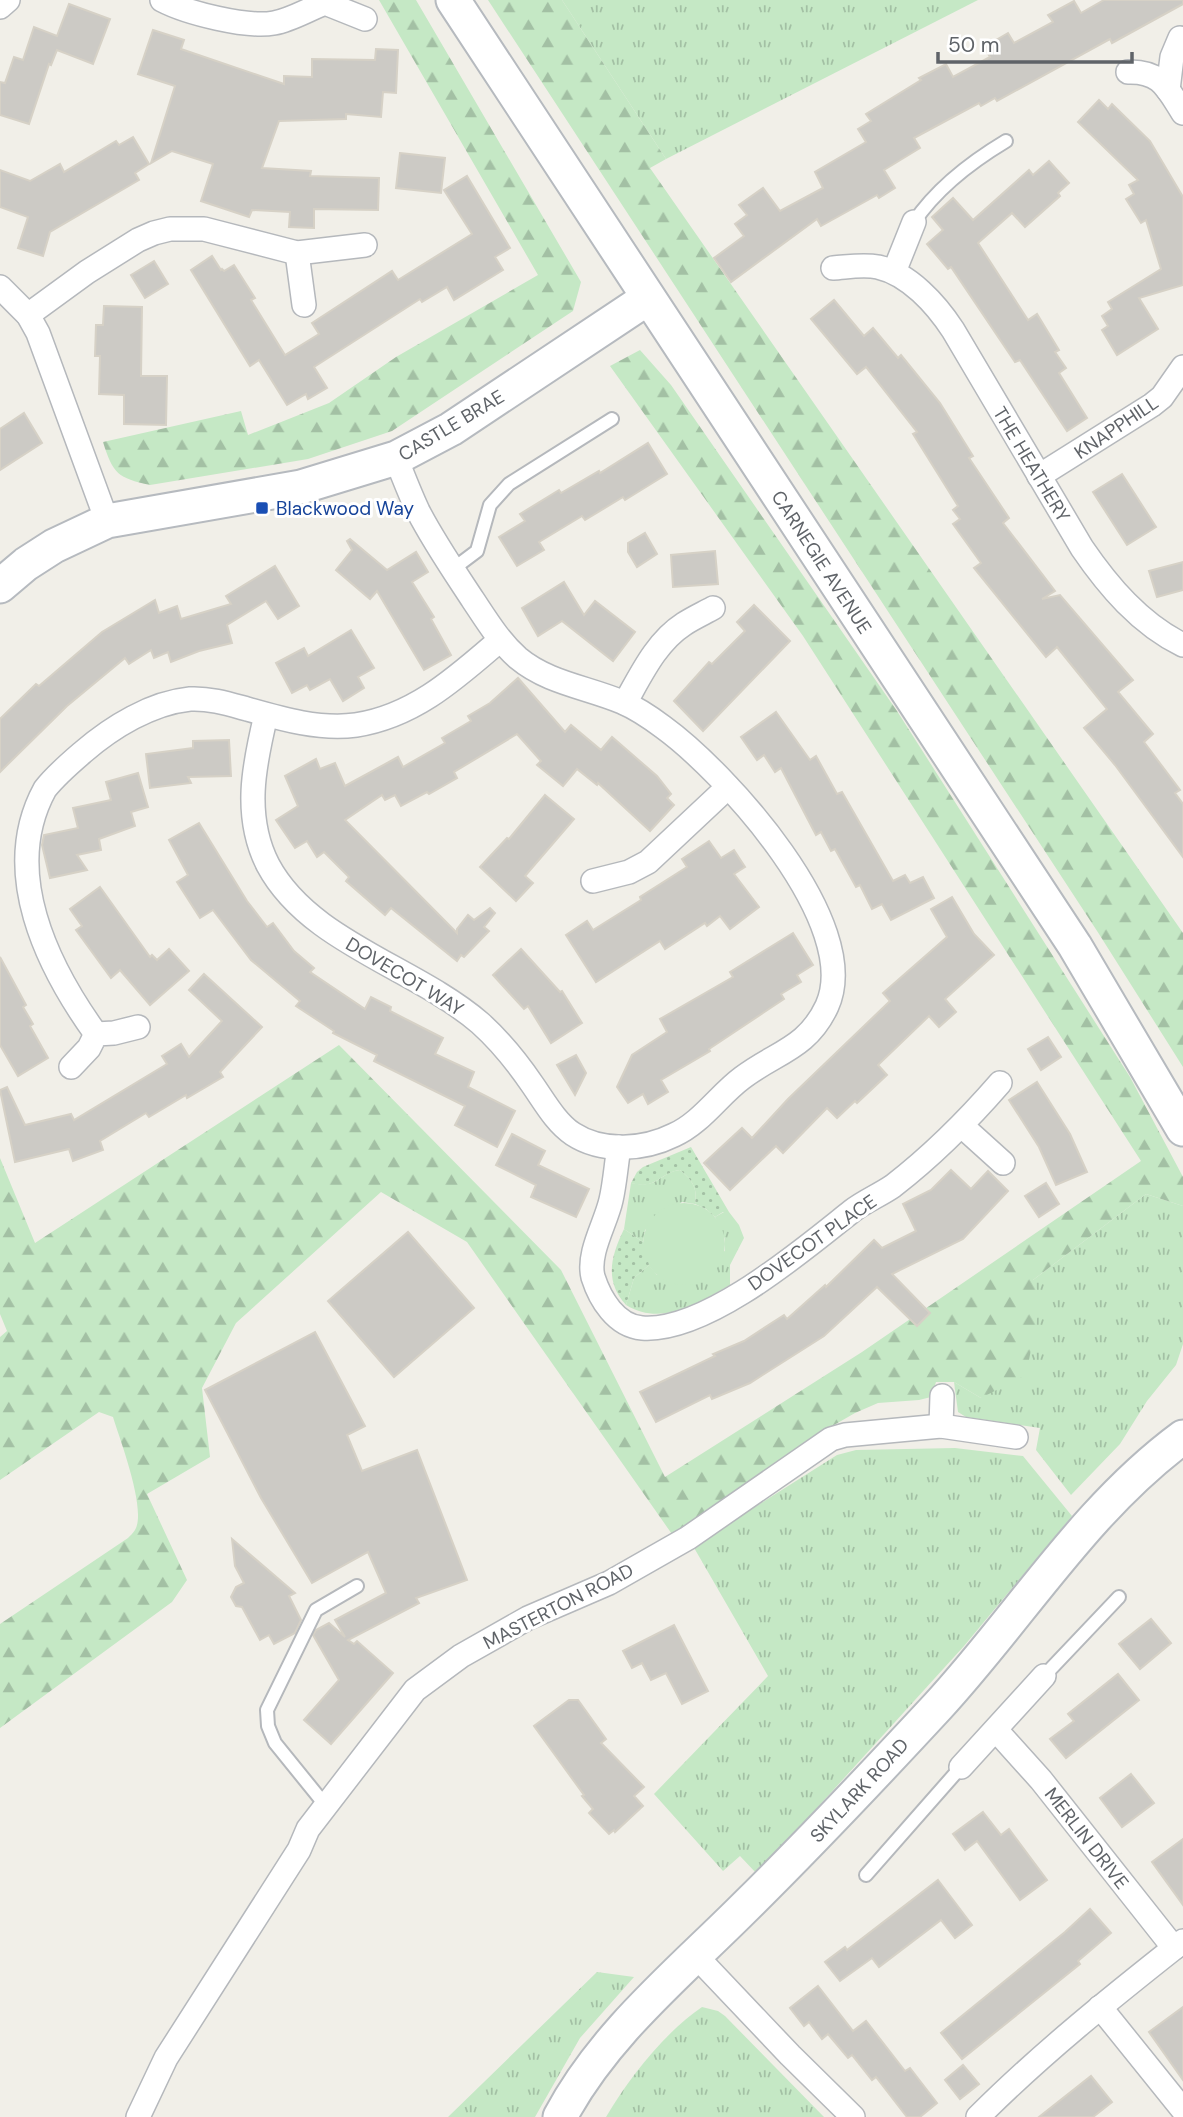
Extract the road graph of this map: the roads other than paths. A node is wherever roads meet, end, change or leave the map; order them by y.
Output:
1 (8, 0) edge
2 (162, 0) edge
3 (453, 0) edge
4 (325, 1) edge
5 (0, 7) edge
6 (365, 19) dead end
7 (1180, 38) dead end
8 (1128, 72) dead end
9 (1168, 90) junction
10 (1183, 113) edge
11 (1006, 141) dead end
12 (914, 222) joint
13 (365, 245) dead end
14 (297, 253) junction
15 (833, 268) dead end
16 (894, 272) junction
17 (0, 287) edge
18 (648, 298) junction
19 (304, 305) dead end
20 (28, 314) junction
21 (1183, 367) edge
22 (612, 419) dead end
23 (396, 458) junction
24 (1039, 476) junction
25 (107, 521) junction
26 (453, 569) junction
27 (0, 586) edge
28 (713, 608) dead end
29 (500, 640) junction
30 (1183, 645) edge
31 (625, 703) junction
32 (266, 715) junction
33 (728, 787) junction
34 (593, 881) dead end
35 (138, 1027) dead end
36 (96, 1034) junction
37 (71, 1066) dead end
38 (1000, 1083) dead end
39 (962, 1126) junction
40 (1183, 1129) edge
41 (619, 1147) junction
42 (1003, 1163) dead end
43 (942, 1396) dead end
44 (1183, 1415) edge
45 (941, 1426) junction
46 (1016, 1437) dead end
47 (1183, 1437) edge
48 (1154, 1458) junction
49 (357, 1586) dead end
50 (1119, 1597) dead end
51 (1044, 1676) joint
52 (996, 1730) junction
53 (961, 1767) joint
54 (326, 1806) junction
55 (866, 1875) dead end
56 (1179, 1944) edge
57 (696, 1956) junction
58 (1100, 2007) junction
59 (1183, 2110) edge
60 (138, 2117) edge
61 (560, 2117) edge
62 (853, 2117) edge
63 (978, 2117) edge

1 - 5 street
2 - 4 street
3 - 18 street, CARNEGIE AVENUE
4 - 6 street
7 - 9 street
8 - 9 street
9 - 10 street
11 - 12 lane
12 - 16 street
13 - 14 street
14 - 19 street
14 - 20 street
15 - 16 street, THE HEATHERY
16 - 24 street, THE HEATHERY
17 - 20 street
18 - 23 street, CASTLE BRAE
18 - 40 street, CARNEGIE AVENUE
20 - 25 street
21 - 24 street, KNAPPHILL
22 - 26 lane
23 - 25 street, CASTLE BRAE
23 - 26 street, DOVECOT WAY
24 - 30 street, THE HEATHERY
25 - 27 street, CASTLE BRAE
26 - 29 street, DOVECOT WAY
28 - 31 street
29 - 31 street, DOVECOT WAY
29 - 32 street
31 - 33 street, DOVECOT WAY
32 - 36 street
32 - 41 street, DOVECOT WAY
33 - 34 street
33 - 41 street, DOVECOT WAY
35 - 36 street
36 - 37 street
38 - 39 street, DOVECOT PLACE
39 - 41 street, DOVECOT PLACE
39 - 42 street
43 - 45 street
44 - 48 street, SKYLARK ROAD
45 - 46 street, MASTERTON ROAD
45 - 54 street, MASTERTON ROAD
47 - 48 street, SKYLARK ROAD
48 - 57 street, SKYLARK ROAD
49 - 54 lane
50 - 51 lane
51 - 52 street
52 - 53 street
52 - 56 street, MERLIN DRIVE
53 - 55 lane
54 - 60 street, MASTERTON ROAD
56 - 58 street, MERLIN DRIVE
57 - 61 street, SKYLARK ROAD
57 - 62 street
58 - 59 street
58 - 63 street, MERLIN DRIVE

